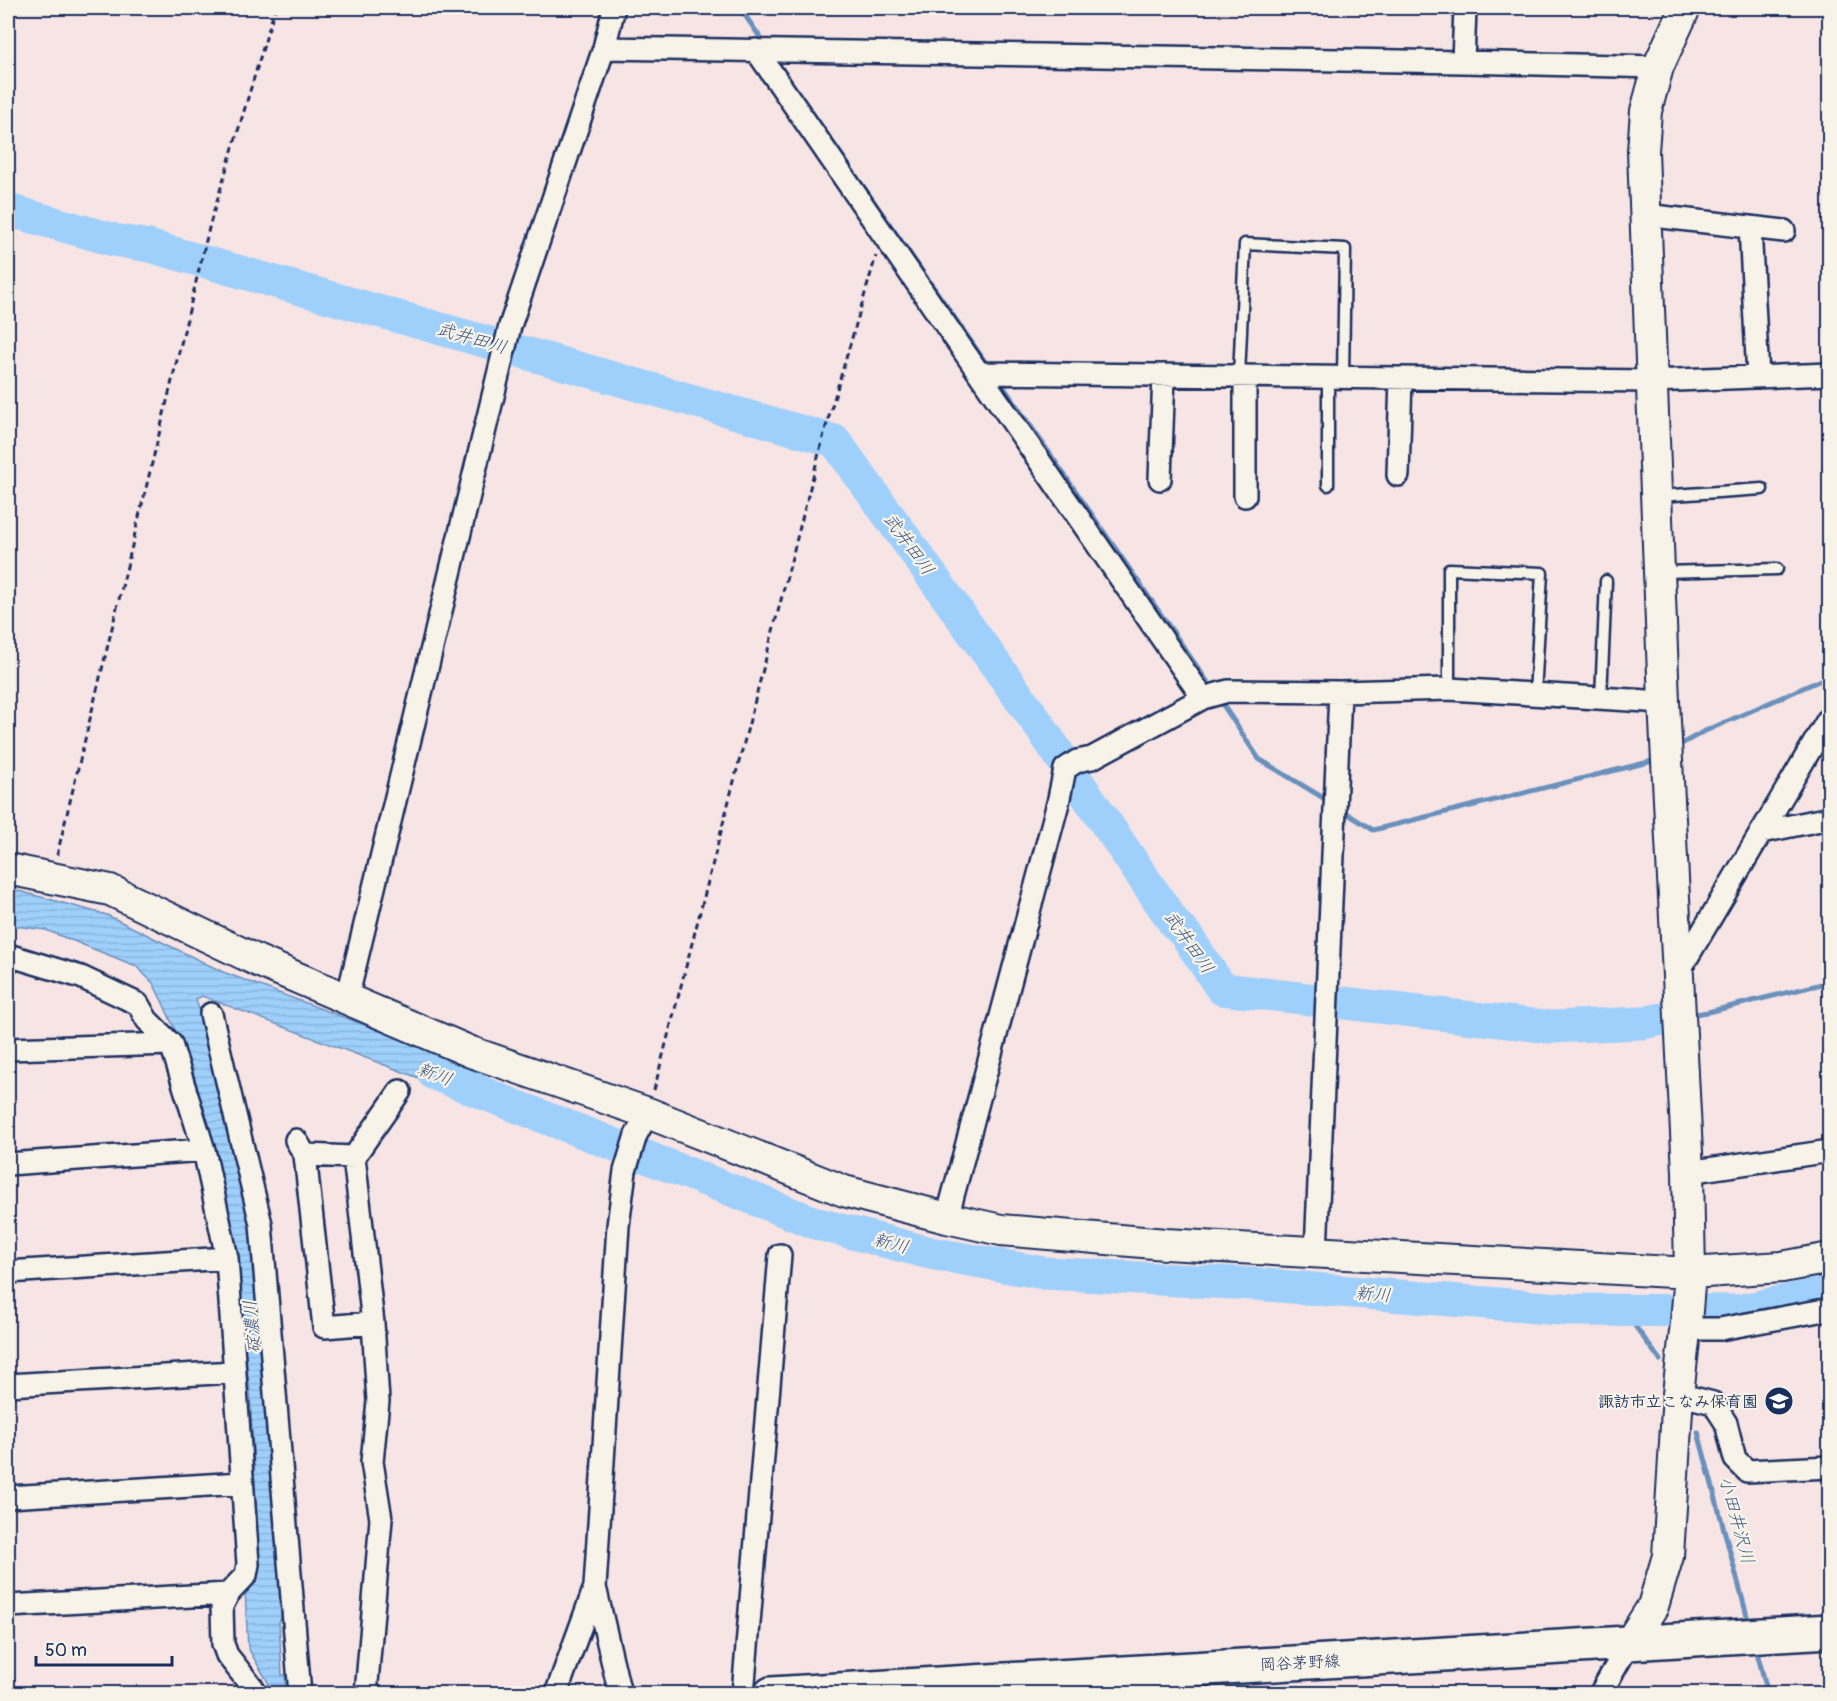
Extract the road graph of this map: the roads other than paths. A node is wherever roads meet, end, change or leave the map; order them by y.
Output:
1 (614, 8) edge
2 (1465, 8) edge
3 (1685, 8) edge
4 (604, 48) junction
5 (756, 50) junction
6 (1463, 62) junction
7 (1658, 67) junction
8 (1645, 215) junction
9 (1750, 227) junction
10 (1784, 231) dead end
11 (979, 373) junction
12 (1830, 374) edge
13 (1164, 375) junction
14 (1242, 376) junction
15 (1335, 377) junction
16 (1758, 377) junction
17 (1401, 378) junction
18 (1651, 381) junction
19 (1398, 475) dead end
20 (1160, 479) dead end
21 (1328, 484) dead end
22 (1762, 489) dead end
23 (1245, 496) dead end
24 (1655, 497) junction
25 (1777, 569) dead end
26 (1658, 572) junction
27 (1606, 581) dead end
28 (1449, 689) junction
29 (1340, 692) junction
30 (1535, 694) junction
31 (1203, 698) junction
32 (1601, 698) junction
33 (1664, 702) junction
34 (1830, 716) edge
35 (1830, 818) edge
36 (1761, 832) junction
37 (8, 869) edge
38 (8, 956) edge
39 (1676, 976) junction
40 (347, 999) junction
41 (211, 1014) dead end
42 (171, 1044) junction
43 (8, 1049) edge
44 (400, 1091) dead end
45 (642, 1124) junction
46 (204, 1150) junction
47 (1830, 1151) edge
48 (354, 1157) junction
49 (8, 1164) edge
50 (1688, 1172) junction
51 (947, 1218) junction
52 (1316, 1252) junction
53 (780, 1255) dead end
54 (228, 1258) junction
55 (1830, 1258) edge
56 (8, 1272) edge
57 (1687, 1306) junction
58 (1830, 1309) edge
59 (373, 1323) junction
60 (234, 1372) junction
61 (8, 1385) edge
62 (1677, 1394) junction
63 (1830, 1467) edge
64 (242, 1483) junction
65 (8, 1497) edge
66 (595, 1587) junction
67 (228, 1594) junction
68 (8, 1606) edge
69 (1830, 1630) edge
70 (1629, 1644) junction
71 (912, 1689) edge
72 (250, 1694) edge
73 (300, 1694) edge
74 (366, 1694) edge
75 (556, 1694) edge
76 (620, 1694) edge
77 (743, 1694) edge
78 (771, 1694) edge
79 (1600, 1694) edge

1 - 4 street
2 - 6 street
3 - 7 street
4 - 5 street
4 - 40 street
5 - 6 street
5 - 11 street
6 - 7 street
7 - 8 street
8 - 9 street
8 - 18 street
9 - 10 street
9 - 16 street
11 - 13 street
11 - 31 street
12 - 16 street
13 - 14 street
13 - 20 street
14 - 15 street
14 - 15 lane
14 - 23 street
15 - 17 street
15 - 21 lane
16 - 18 street
17 - 18 street
17 - 19 street
18 - 24 street
22 - 24 lane
24 - 26 street
25 - 26 lane
26 - 33 street
27 - 32 lane
28 - 29 street
28 - 30 street
28 - 30 lane
29 - 31 street
29 - 52 street
30 - 32 street
31 - 51 street
32 - 33 street
33 - 39 street
34 - 36 street
35 - 36 street
36 - 39 street
37 - 40 street
38 - 42 street
39 - 50 street
40 - 45 street
41 - 73 street
42 - 43 street
42 - 46 street
44 - 48 street
45 - 51 street
45 - 66 street
46 - 49 street
46 - 54 street
47 - 50 street
48 - 59 street
48 - 59 street
50 - 57 street
51 - 52 street
52 - 57 street
53 - 77 street
54 - 56 street
54 - 60 street
55 - 57 street
57 - 58 street
57 - 62 street
59 - 74 street
60 - 61 street
60 - 64 street
62 - 63 street
62 - 70 street
64 - 65 street
64 - 67 street
66 - 75 street
66 - 76 street
67 - 68 street
67 - 72 street
69 - 70 main road, 岡谷茅野線
70 - 71 main road, 岡谷茅野線
70 - 79 street
71 - 78 main road, 岡谷茅野線

